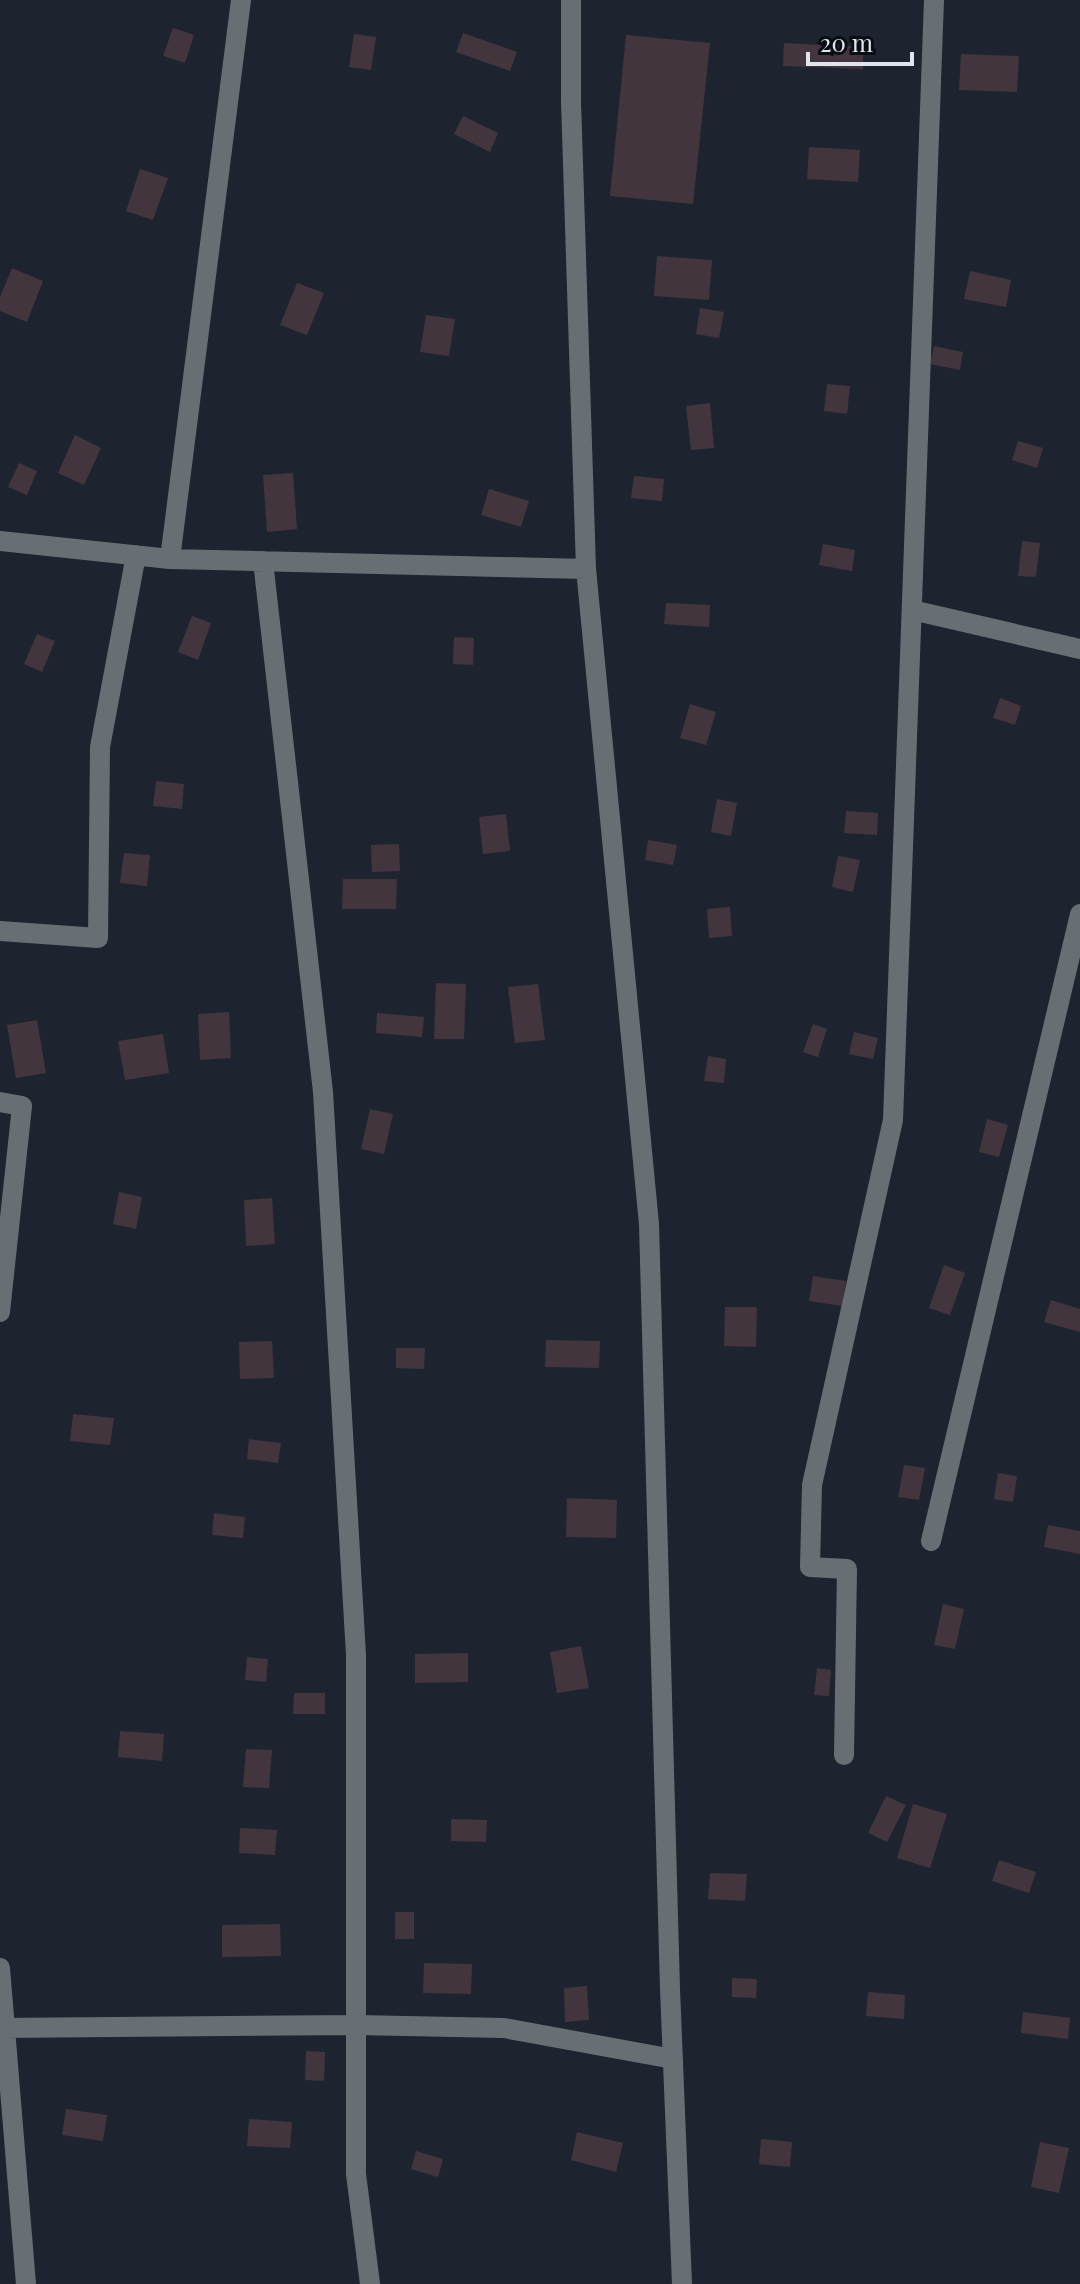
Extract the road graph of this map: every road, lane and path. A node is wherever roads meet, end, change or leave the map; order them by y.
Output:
1 (241, 0) edge
2 (571, 0) edge
3 (934, 0) edge
4 (0, 541) edge
5 (136, 555) junction
6 (170, 559) junction
7 (263, 561) junction
8 (586, 569) junction
9 (912, 610) junction
10 (1080, 649) edge
11 (1080, 914) edge
12 (0, 931) edge
13 (0, 1102) edge
14 (0, 1312) edge
15 (931, 1541) dead end
16 (844, 1755) dead end
17 (0, 1968) edge
18 (356, 2025) junction
19 (3, 2028) edge
20 (673, 2059) junction
21 (26, 2284) edge
22 (370, 2284) edge
23 (682, 2284) edge

1 - 6 street
2 - 8 street
3 - 9 street
4 - 5 street
5 - 6 street
5 - 12 street
6 - 7 street
7 - 8 street
7 - 18 street
8 - 20 street
9 - 10 street
9 - 16 street
11 - 15 street
13 - 14 street
17 - 19 street
18 - 19 street
18 - 20 street
18 - 22 street
19 - 21 street
20 - 23 street

